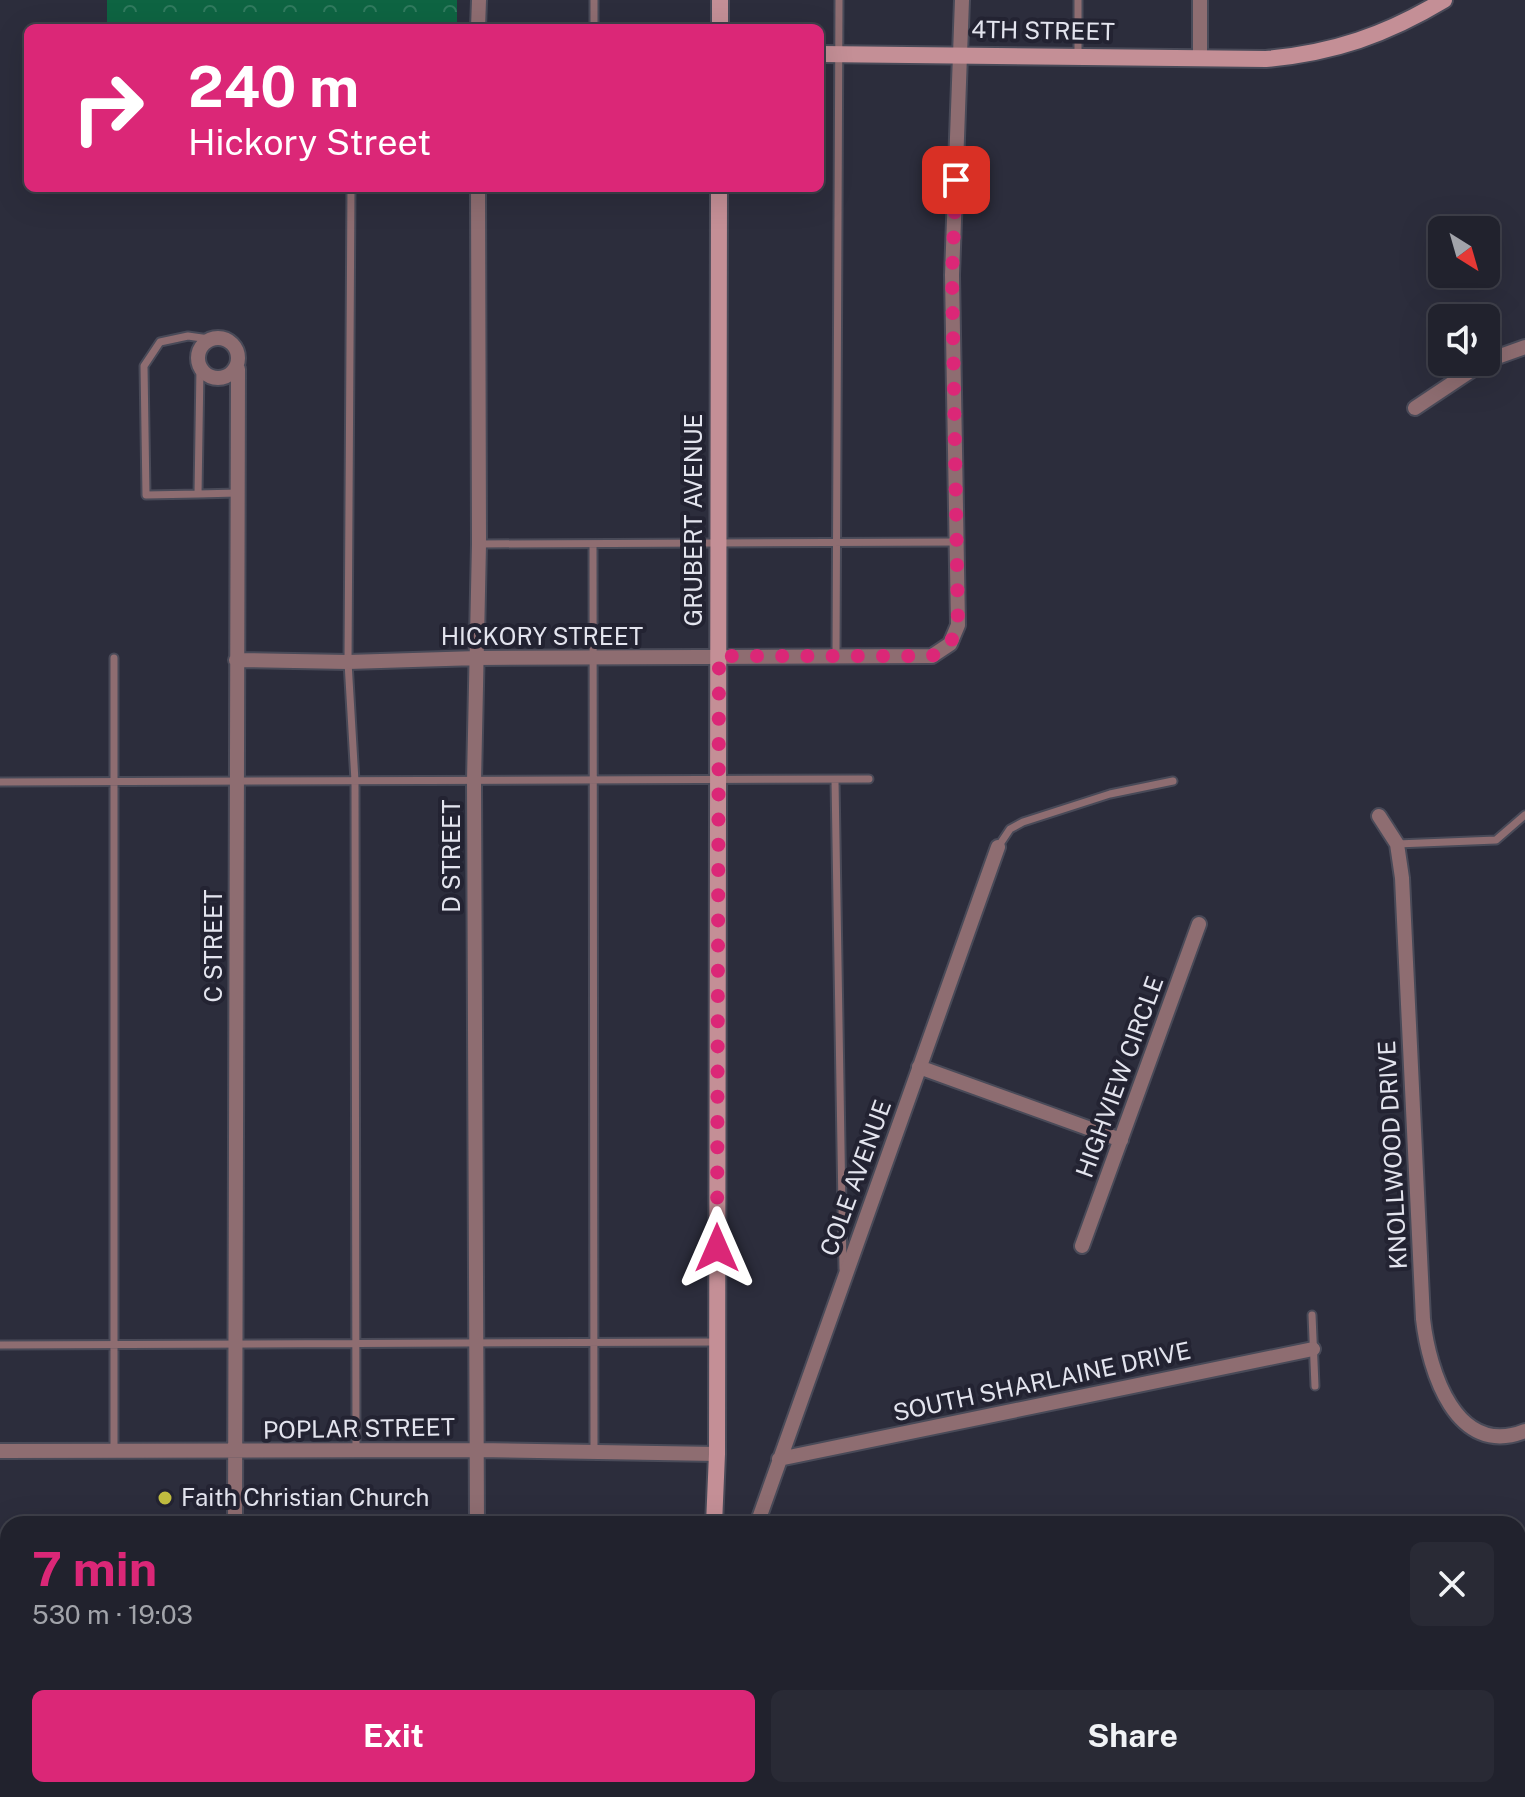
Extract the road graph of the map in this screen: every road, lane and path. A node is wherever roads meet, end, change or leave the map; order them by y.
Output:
1 (479, 0) edge
2 (594, 0) edge
3 (720, 0) edge
4 (839, 0) edge
5 (962, 0) edge
6 (1078, 0) edge
7 (1200, 0) edge
8 (1444, 0) edge
9 (478, 24) edge
10 (594, 24) edge
11 (720, 24) edge
12 (961, 53) junction
13 (824, 54) edge
14 (839, 54) junction
15 (1078, 56) junction
16 (1200, 58) junction
17 (351, 192) edge
18 (478, 192) edge
19 (719, 192) edge
20 (209, 339) junction
21 (1525, 347) edge
22 (1500, 356) edge
23 (200, 368) junction
24 (238, 369) junction
25 (1464, 376) edge
26 (1415, 408) dead end
27 (237, 493) junction
28 (198, 494) junction
29 (959, 542) junction
30 (479, 544) junction
31 (718, 544) junction
32 (837, 544) junction
33 (593, 545) junction
34 (719, 656) junction
35 (836, 656) junction
36 (114, 658) dead end
37 (478, 658) junction
38 (236, 660) junction
39 (592, 660) junction
40 (348, 662) junction
41 (869, 779) dead end
42 (718, 780) junction
43 (835, 780) junction
44 (113, 781) junction
45 (355, 781) junction
46 (474, 781) junction
47 (1173, 781) dead end
48 (0, 782) edge
49 (236, 782) junction
50 (593, 782) junction
51 (1525, 815) edge
52 (1379, 816) dead end
53 (1397, 844) junction
54 (998, 847) joint
55 (1199, 924) dead end
56 (919, 1067) junction
57 (1121, 1140) junction
58 (1082, 1246) dead end
59 (843, 1279) junction
60 (1312, 1315) dead end
61 (596, 1341) junction
62 (717, 1342) junction
63 (354, 1343) junction
64 (476, 1343) junction
65 (236, 1344) junction
66 (0, 1345) edge
67 (115, 1345) junction
68 (1313, 1349) junction
69 (1315, 1386) dead end
70 (1525, 1431) edge
71 (477, 1450) junction
72 (0, 1451) edge
73 (356, 1451) junction
74 (114, 1452) junction
75 (236, 1452) junction
76 (594, 1452) junction
77 (717, 1454) junction
78 (779, 1459) junction
79 (235, 1516) edge
80 (477, 1516) edge
81 (714, 1516) edge
82 (760, 1516) edge

1 - 9 street
2 - 10 lane
3 - 11 street
4 - 14 lane
5 - 12 street
6 - 15 lane
7 - 16 street
8 - 16 street, 4TH STREET
12 - 14 street, 4TH STREET
12 - 15 street, 4TH STREET
12 - 29 street
13 - 14 street, 4TH STREET
14 - 32 lane
15 - 16 street, 4TH STREET
17 - 40 lane
18 - 30 street, D STREET
19 - 31 street, GRUBERT AVENUE
20 - 23 street
20 - 24 street
20 - 28 lane
21 - 22 street
23 - 24 street
23 - 28 lane
24 - 27 street, C STREET
25 - 26 street
27 - 28 lane
27 - 38 street, C STREET
29 - 32 lane
29 - 35 street, HICKORY STREET
30 - 33 lane
30 - 37 street, D STREET
31 - 32 lane
31 - 33 lane
31 - 34 street, GRUBERT AVENUE
32 - 35 lane
33 - 39 lane
34 - 35 street, HICKORY STREET
34 - 39 street, HICKORY STREET
34 - 42 street, GRUBERT AVENUE
36 - 44 lane
37 - 39 street, HICKORY STREET
37 - 40 street, HICKORY STREET
37 - 46 street, D STREET
38 - 40 street, HICKORY STREET
38 - 49 street, C STREET
39 - 50 lane
40 - 45 lane
41 - 43 lane
42 - 43 lane
42 - 50 lane
42 - 62 street, GRUBERT AVENUE
43 - 59 lane
44 - 48 lane
44 - 49 lane
44 - 67 lane
45 - 46 lane
45 - 49 lane
45 - 63 lane
46 - 50 lane
46 - 64 street, D STREET
47 - 54 lane
49 - 65 street, C STREET
50 - 61 lane
51 - 53 lane
52 - 53 street, KNOLLWOOD DRIVE
53 - 70 street, KNOLLWOOD DRIVE
54 - 56 street, COLE AVENUE
55 - 57 street, HIGHVIEW CIRCLE
56 - 57 street
56 - 59 street, COLE AVENUE
57 - 58 street, HIGHVIEW CIRCLE
59 - 78 street, COLE AVENUE
60 - 68 lane
61 - 62 lane
61 - 64 lane
61 - 76 lane
62 - 77 street, GRUBERT AVENUE
63 - 64 lane
63 - 65 lane
63 - 73 lane
64 - 71 street, D STREET
65 - 67 lane
65 - 75 street, C STREET
66 - 67 lane
67 - 74 lane
68 - 69 lane
68 - 78 street, SOUTH SHARLAINE DRIVE
71 - 73 street, POPLAR STREET
71 - 76 street, POPLAR STREET
71 - 80 street, D STREET
72 - 74 street, POPLAR STREET
73 - 75 street, POPLAR STREET
74 - 75 street, POPLAR STREET
75 - 79 street, C STREET
76 - 77 street, POPLAR STREET
77 - 81 street, GRUBERT AVENUE
78 - 82 street, COLE AVENUE

